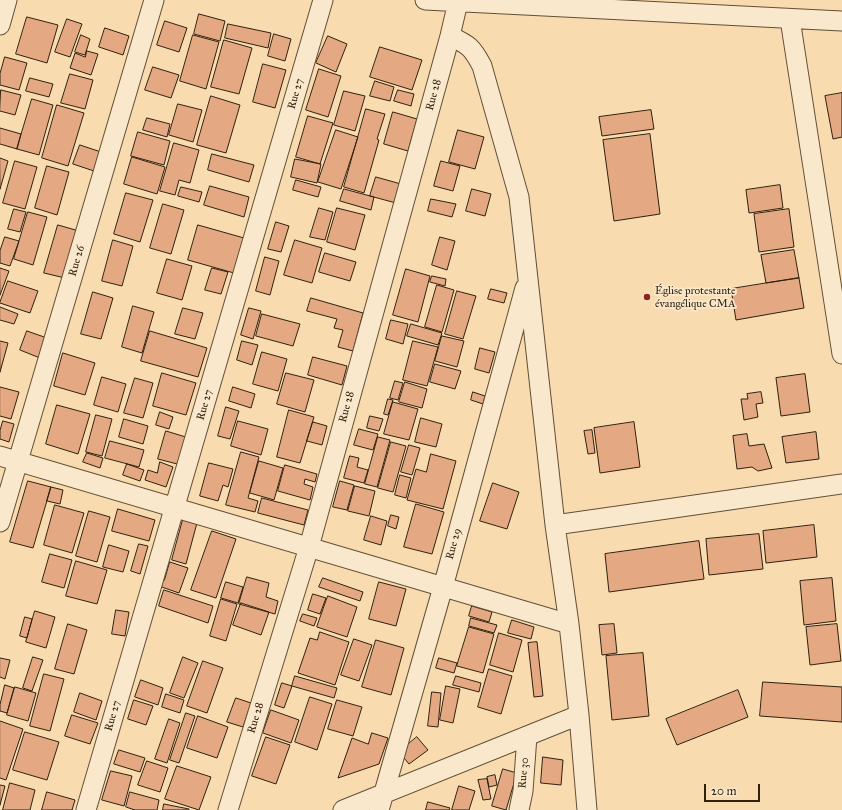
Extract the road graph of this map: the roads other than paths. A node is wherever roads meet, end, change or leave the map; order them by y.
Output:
1 (7, 0) edge
2 (154, 0) edge
3 (323, 0) edge
4 (425, 0) edge
5 (487, 1) edge
6 (458, 2) junction
7 (790, 19) junction
8 (842, 21) edge
9 (0, 25) edge
10 (450, 36) junction
11 (528, 277) junction
12 (842, 354) edge
13 (0, 456) edge
14 (18, 462) junction
15 (842, 484) edge
16 (174, 508) junction
17 (0, 522) edge
18 (555, 525) junction
19 (309, 547) junction
20 (442, 587) junction
21 (569, 624) junction
22 (579, 715) junction
23 (527, 736) junction
24 (381, 802) edge
25 (86, 810) edge
26 (228, 810) edge
27 (343, 810) edge
28 (519, 810) edge
29 (587, 810) edge

1 - 9 street
2 - 14 street, Rue 26
3 - 16 street, Rue 27
4 - 6 street
5 - 6 street
5 - 7 street
6 - 10 street, Rue 28
7 - 8 street
7 - 12 street
10 - 11 street
10 - 19 street, Rue 28
11 - 18 street
11 - 20 street, Rue 29
13 - 14 street
14 - 16 street
14 - 17 street, Rue 26
15 - 18 street
16 - 19 street
16 - 25 street, Rue 27
18 - 21 street
19 - 20 street
19 - 26 street, Rue 28
20 - 21 street
20 - 24 street, Rue 29
21 - 22 street
22 - 23 street
22 - 29 street
23 - 24 street
23 - 28 street, Rue 30
24 - 27 street

